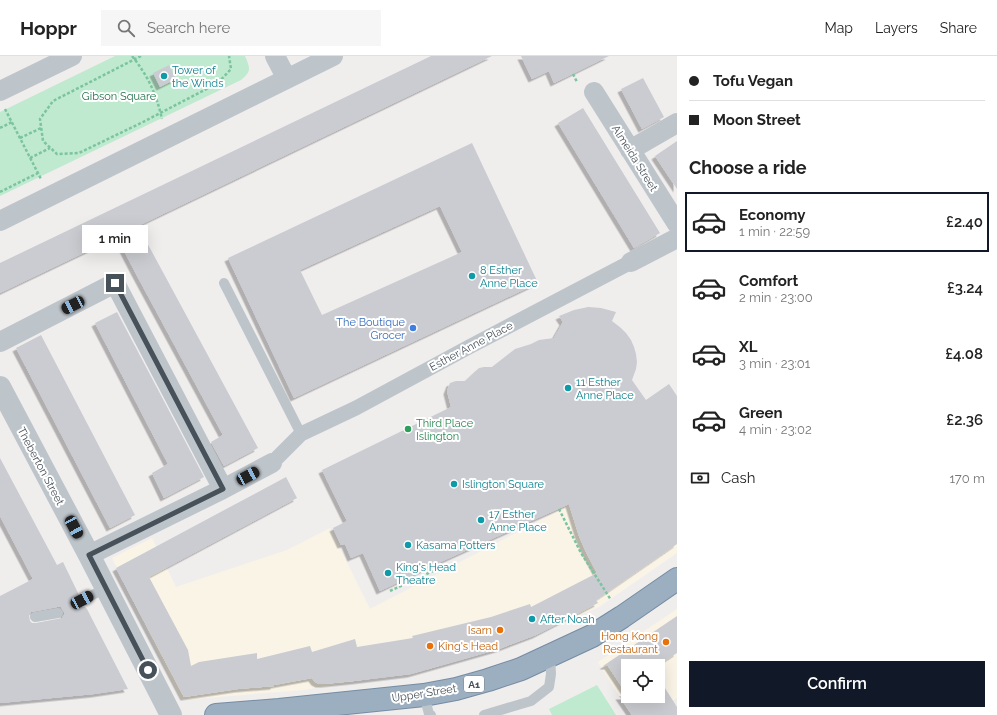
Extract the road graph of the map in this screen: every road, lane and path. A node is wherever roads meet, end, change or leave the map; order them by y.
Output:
1 (72, 56) edge
2 (132, 56) edge
3 (141, 56) edge
4 (229, 56) edge
5 (275, 56) edge
6 (333, 56) edge
7 (134, 59) junction
8 (287, 79) junction
9 (594, 92) dead end
10 (2, 98) edge
11 (161, 113) junction
12 (12, 122) junction
13 (677, 123) edge
14 (0, 128) edge
15 (41, 128) junction
16 (20, 138) junction
17 (166, 139) junction
18 (50, 148) junction
19 (630, 150) junction
20 (38, 173) dead end
21 (0, 192) edge
22 (0, 221) edge
23 (677, 224) edge
24 (677, 238) edge
25 (631, 262) joint
26 (224, 283) dead end
27 (0, 342) edge
28 (0, 387) edge
29 (302, 434) junction
30 (272, 463) joint
31 (223, 489) junction
32 (559, 509) dead end
33 (89, 555) junction
34 (433, 571) dead end
35 (677, 579) edge
36 (106, 588) junction
37 (390, 591) dead end
38 (82, 600) dead end
39 (58, 613) dead end
40 (35, 617) dead end
41 (622, 617) junction
42 (550, 656) junction
43 (427, 705) edge
44 (246, 714) edge
45 (171, 715) edge
46 (216, 715) edge
47 (484, 715) edge

1 - 10 street
2 - 7 path
3 - 7 path
4 - 11 path
5 - 8 street
6 - 8 street
7 - 11 path
7 - 15 path
8 - 17 street
9 - 19 street, Almeida Street
10 - 12 path
11 - 17 path
11 - 18 path
12 - 14 path
12 - 16 path
13 - 19 street
15 - 16 path
15 - 18 path
16 - 18 path
17 - 22 street
19 - 23 street, Almeida Street
20 - 21 path
24 - 25 street, Esther Anne Place
25 - 29 street, Esther Anne Place
26 - 29 lane
27 - 31 street
28 - 33 street, Theberton Street
29 - 30 street, Esther Anne Place
30 - 31 street
31 - 33 street
32 - 41 path
33 - 36 street, Theberton Street
34 - 37 path
35 - 41 highway, Upper Street / A1
36 - 38 lane
36 - 45 street, Theberton Street
39 - 40 lane
41 - 42 highway, Upper Street / A1
42 - 43 highway, Upper Street / A1
42 - 47 lane
43 - 44 highway, Upper Street / A1
44 - 46 highway, Upper Street / A1

